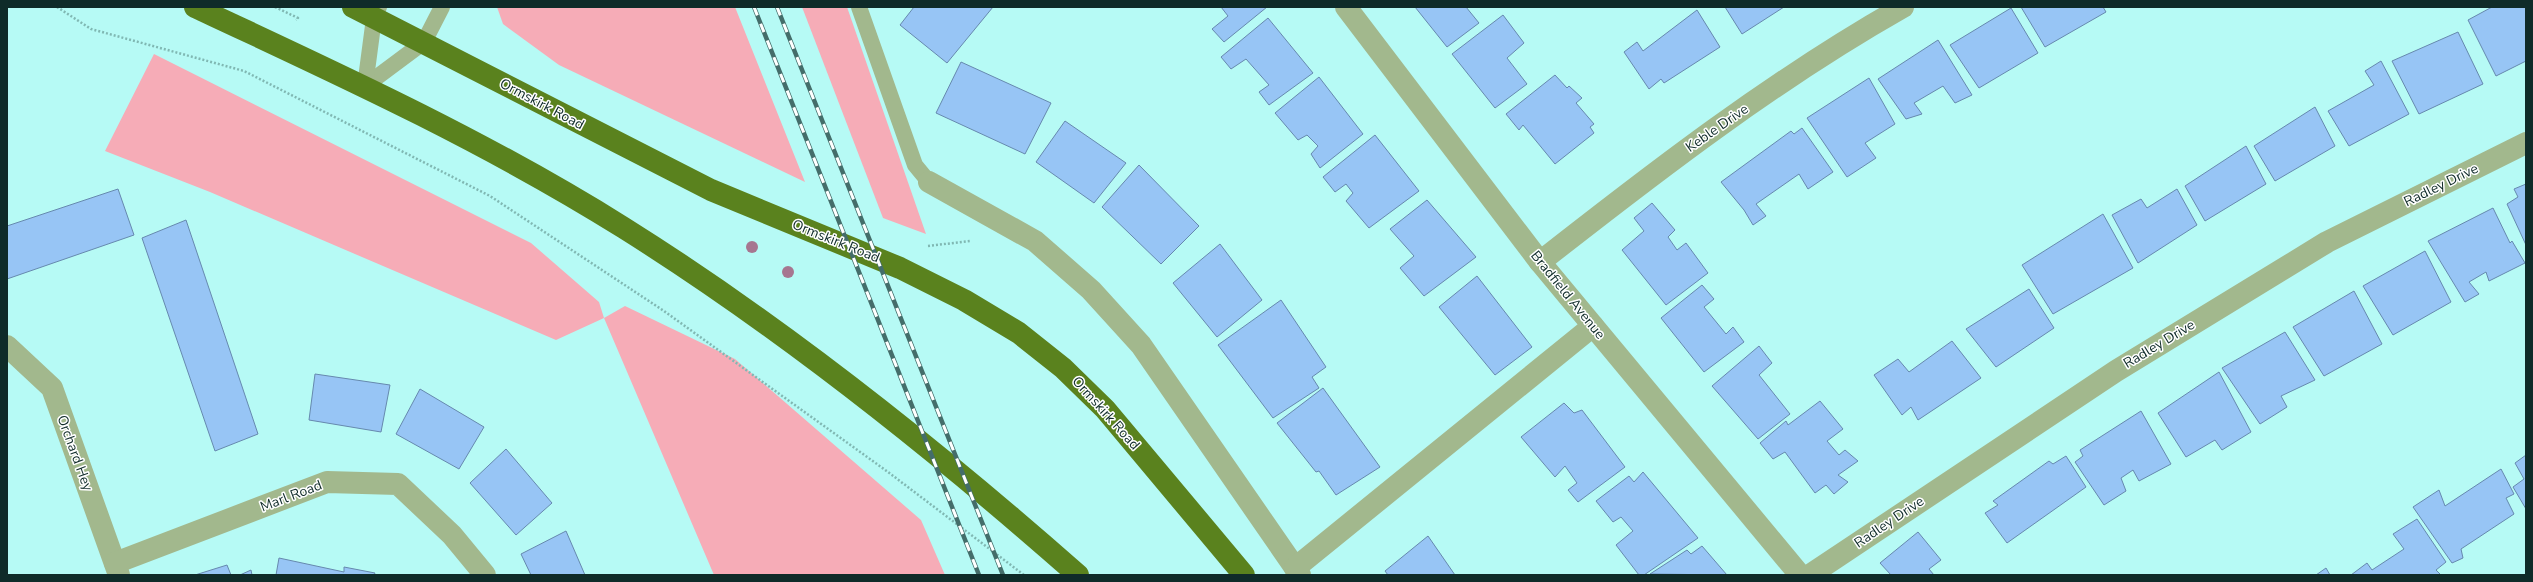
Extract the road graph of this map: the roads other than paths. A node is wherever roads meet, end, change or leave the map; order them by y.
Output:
1 (195, 7) edge
2 (353, 7) edge
3 (442, 7) edge
4 (859, 7) edge
5 (1346, 7) edge
6 (1903, 7) edge
7 (377, 12) edge
8 (424, 42) junction
9 (365, 86) junction
10 (2526, 143) edge
11 (929, 182) joint
12 (1540, 262) junction
13 (1593, 326) junction
14 (7, 346) edge
15 (117, 569) edge
16 (1297, 572) edge
17 (485, 575) edge
18 (1078, 575) edge
19 (1244, 575) edge
20 (1800, 575) edge
21 (1810, 575) edge

1 - 9 highway
2 - 7 highway, Ormskirk Road
3 - 8 lane
4 - 11 lane
5 - 12 street, Bradfield Avenue
6 - 12 street, Keble Drive
7 - 8 highway, Ormskirk Road
7 - 9 lane
8 - 9 lane
8 - 19 highway, Ormskirk Road
9 - 18 highway
10 - 21 street, Radley Drive
11 - 16 street
12 - 13 street, Bradfield Avenue
13 - 16 street
13 - 20 street, Bradfield Avenue
14 - 15 street, Orchard Hey
15 - 17 street, Marl Road

